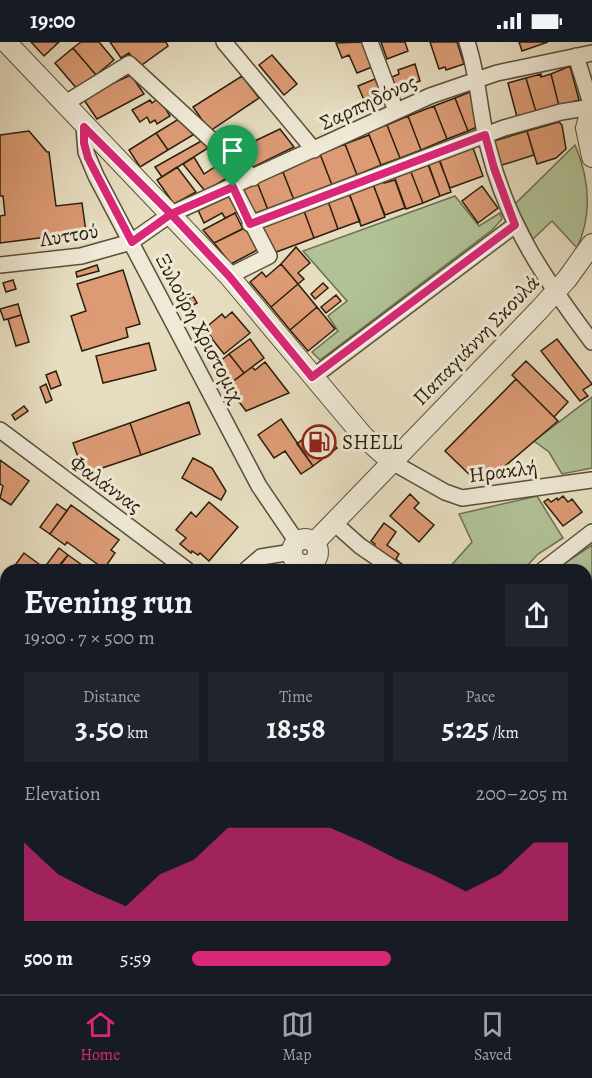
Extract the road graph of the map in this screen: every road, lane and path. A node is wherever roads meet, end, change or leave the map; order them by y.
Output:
1 (6, 42) edge
2 (226, 42) edge
3 (370, 42) edge
4 (467, 42) edge
5 (0, 44) edge
6 (592, 53) edge
7 (576, 56) junction
8 (477, 79) junction
9 (64, 104) junction
10 (592, 107) edge
11 (396, 111) junction
12 (84, 127) junction
13 (485, 135) junction
14 (314, 150) junction
15 (592, 157) edge
16 (253, 178) junction
17 (233, 187) junction
18 (171, 214) junction
19 (250, 224) junction
20 (515, 225) junction
21 (132, 242) junction
22 (592, 244) edge
23 (0, 265) edge
24 (229, 276) junction
25 (555, 292) junction
26 (592, 342) edge
27 (312, 377) junction
28 (0, 430) edge
29 (392, 462) junction
30 (592, 480) edge
31 (333, 522) junction
32 (592, 532) edge
33 (302, 557) edge
34 (180, 564) edge
35 (253, 564) edge
36 (386, 564) edge
37 (551, 564) edge

1 - 5 street
1 - 9 street
2 - 14 street
3 - 11 street
4 - 8 street
6 - 7 street, Σαρπηδόνος
7 - 8 street, Σαρπηδόνος
7 - 10 street
8 - 11 street, Σαρπηδόνος
8 - 13 street
9 - 12 street
9 - 16 street
10 - 13 street
10 - 15 street
11 - 14 street, Σαρπηδόνος
12 - 18 street
12 - 21 street, Ξυλούρη Χριστομιχ
13 - 19 street
13 - 20 street
14 - 16 street, Σαρπηδόνος
16 - 17 street, Σαρπηδόνος
17 - 18 street, Σαρπηδόνος
17 - 19 street
18 - 21 street, Λυττού
18 - 24 street
19 - 24 street
20 - 25 street
20 - 27 street
21 - 23 street, Λυττού
21 - 33 street, Ξυλούρη Χριστομιχ
22 - 25 street, Παπαγιάννη Σκουλά
24 - 27 street
25 - 26 street
25 - 29 street, Παπαγιάννη Σκουλά
27 - 29 street
28 - 34 street, Φαλάννας
29 - 30 street, Ηρακλή
29 - 31 street, Παπαγιάννη Σκουλά
31 - 33 street, Παπαγιάννη Σκουλά
31 - 36 street
32 - 37 street
33 - 35 street

